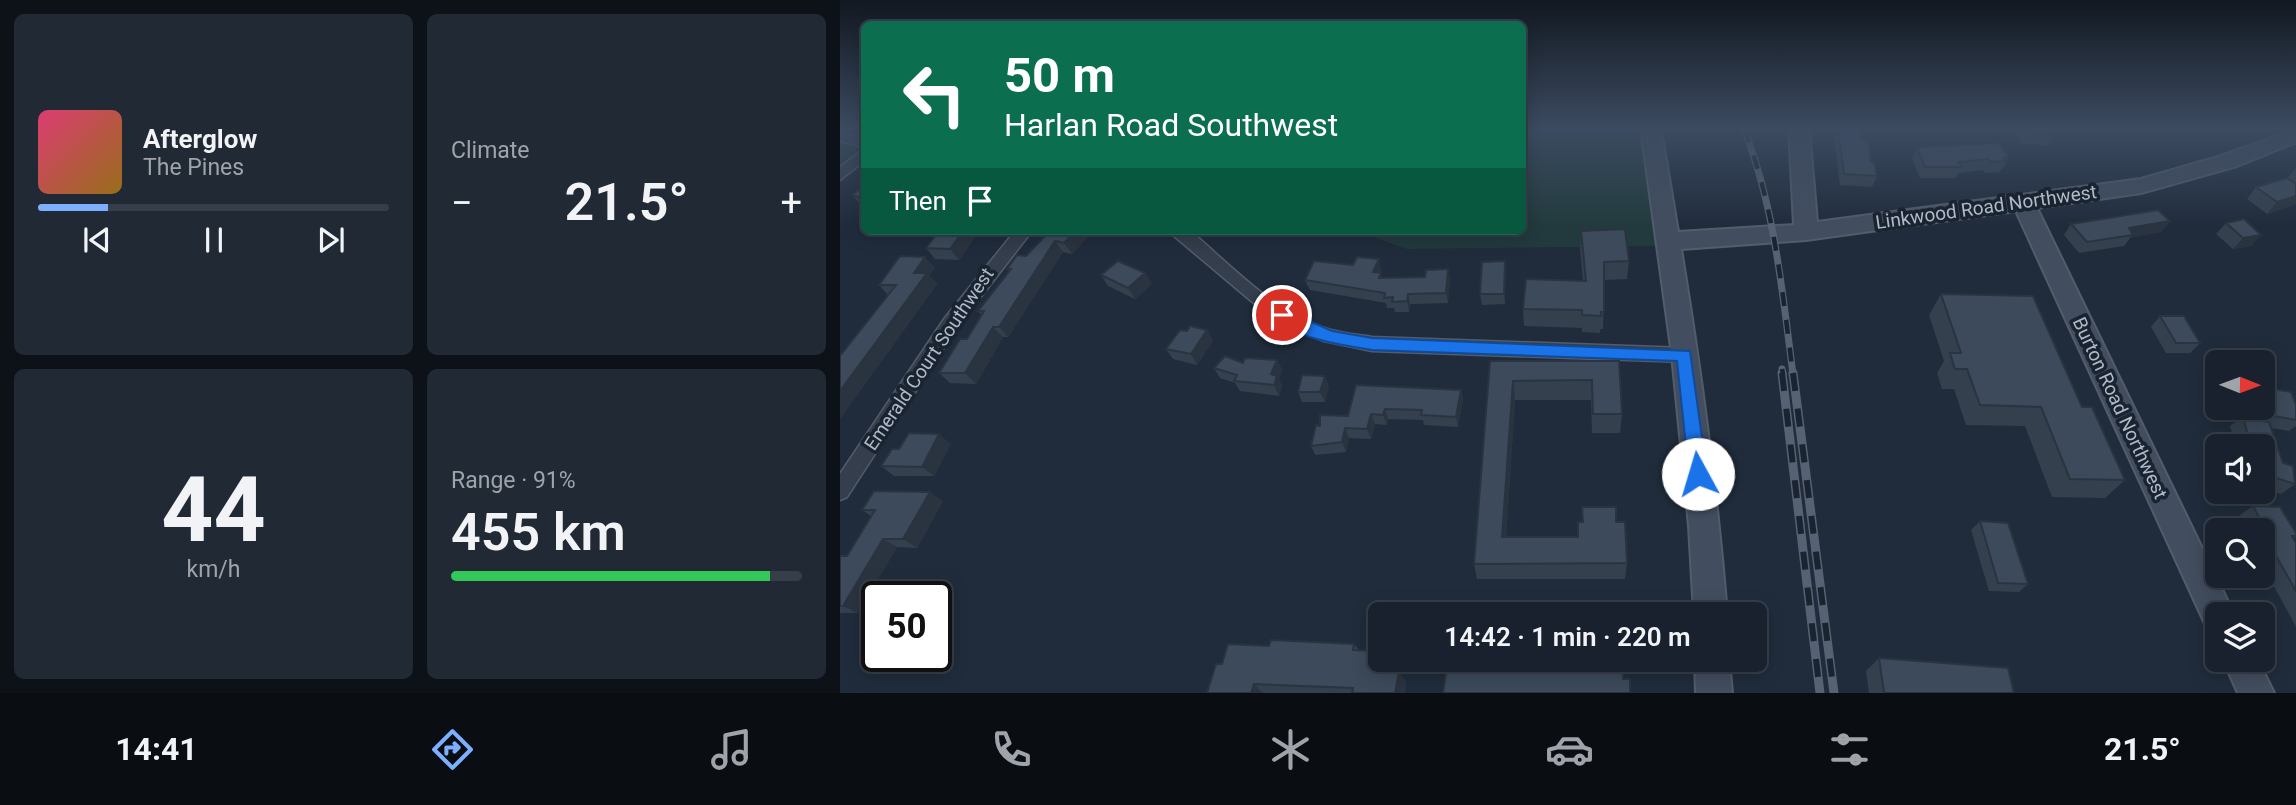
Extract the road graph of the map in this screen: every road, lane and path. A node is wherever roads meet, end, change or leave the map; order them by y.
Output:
1 (855, 161) edge
2 (1656, 161) edge
3 (1801, 161) edge
4 (2222, 161) edge
5 (840, 174) edge
6 (2023, 202) junction
7 (1805, 232) junction
8 (1020, 235) edge
9 (1184, 235) edge
10 (1669, 241) junction
11 (1685, 355) junction
12 (840, 491) edge
13 (1709, 602) edge
14 (2212, 602) edge
15 (1713, 672) edge
16 (2246, 672) edge
17 (1714, 693) edge
18 (2256, 693) edge

1 - 5 street
2 - 10 street
3 - 7 street
4 - 6 street, Linkwood Road Northwest
6 - 7 street, Linkwood Road Northwest
6 - 14 street, Burton Road Northwest
7 - 10 street, Linkwood Road Northwest
8 - 12 street, Emerald Court Southwest
9 - 11 street
10 - 11 street
11 - 13 main road
15 - 17 main road
16 - 18 main road

